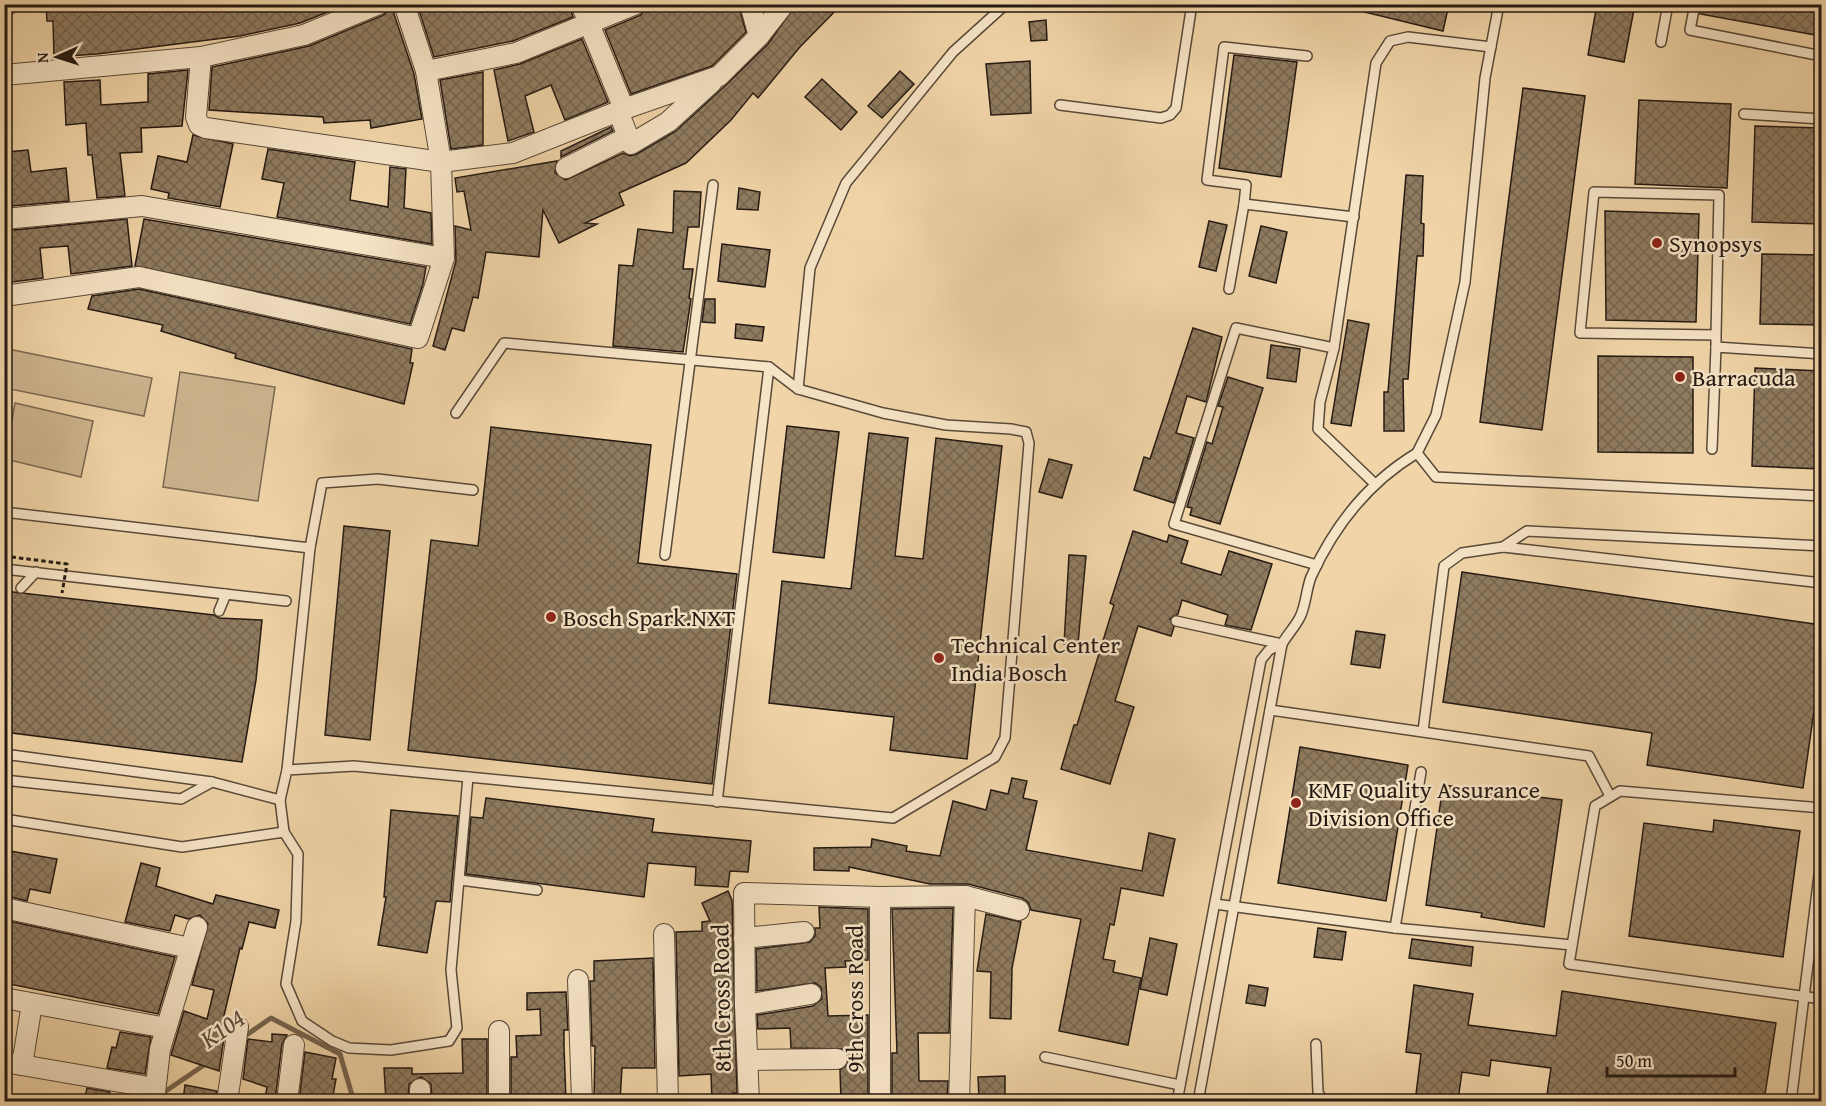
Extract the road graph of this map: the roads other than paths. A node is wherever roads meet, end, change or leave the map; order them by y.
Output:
1 (379, 4) edge
2 (404, 4) edge
3 (581, 4) edge
4 (636, 4) edge
5 (750, 4) edge
6 (784, 4) edge
7 (1006, 4) edge
8 (1189, 4) edge
9 (1499, 4) edge
10 (1668, 4) edge
11 (1695, 4) edge
12 (589, 23) junction
13 (759, 36) junction
14 (1661, 42) dead end
15 (1491, 47) junction
16 (1307, 56) dead end
17 (1821, 56) edge
18 (201, 57) junction
19 (426, 71) junction
20 (4, 75) edge
21 (718, 76) junction
22 (1060, 105) dead end
23 (621, 110) junction
24 (1744, 114) dead end
25 (1821, 119) edge
26 (628, 137) junction
27 (441, 162) junction
28 (566, 168) dead end
29 (713, 185) dead end
30 (1244, 204) junction
31 (1354, 217) junction
32 (4, 219) edge
33 (444, 258) junction
34 (1229, 289) dead end
35 (4, 296) edge
36 (1716, 335) junction
37 (1716, 347) junction
38 (1334, 348) junction
39 (1821, 354) edge
40 (692, 358) junction
41 (769, 367) junction
42 (798, 389) junction
43 (456, 413) dead end
44 (1712, 449) dead end
45 (1417, 453) junction
46 (1375, 484) junction
47 (473, 490) dead end
48 (1821, 496) edge
49 (4, 512) edge
50 (1821, 546) edge
51 (1503, 547) junction
52 (310, 548) junction
53 (665, 555) dead end
54 (1317, 565) junction
55 (4, 568) edge
56 (36, 572) junction
57 (1821, 583) edge
58 (21, 588) dead end
59 (226, 594) junction
60 (286, 601) dead end
61 (219, 611) dead end
62 (1176, 621) dead end
63 (1282, 644) junction
64 (1270, 710) junction
65 (1423, 731) junction
66 (4, 754) edge
67 (287, 770) junction
68 (1420, 772) dead end
69 (468, 777) junction
70 (4, 780) edge
71 (212, 782) junction
72 (1610, 796) junction
73 (280, 800) junction
74 (717, 802) junction
75 (1821, 808) edge
76 (4, 819) edge
77 (284, 832) junction
78 (1821, 851) edge
79 (460, 880) junction
80 (537, 890) dead end
81 (964, 896) junction
82 (880, 897) junction
83 (1215, 904) junction
84 (1234, 907) junction
85 (4, 908) edge
86 (1019, 910) dead end
87 (197, 927) dead end
88 (1395, 928) junction
89 (804, 932) dead end
90 (664, 934) dead end
91 (744, 938) junction
92 (1572, 945) junction
93 (190, 948) junction
94 (578, 980) dead end
95 (811, 994) dead end
96 (1803, 997) junction
97 (4, 998) edge
98 (1821, 999) edge
99 (32, 1004) junction
100 (745, 1005) junction
101 (238, 1027) dead end
102 (166, 1028) junction
103 (500, 1031) dead end
104 (1316, 1044) dead end
105 (294, 1045) dead end
106 (1045, 1057) dead end
107 (837, 1059) dead end
108 (749, 1060) junction
109 (13, 1063) edge
110 (1180, 1085) junction
111 (155, 1093) edge
112 (227, 1101) edge
113 (287, 1101) edge
114 (499, 1101) edge
115 (582, 1101) edge
116 (668, 1101) edge
117 (749, 1101) edge
118 (880, 1101) edge
119 (959, 1101) edge
120 (1177, 1101) edge
121 (1198, 1101) edge
122 (1323, 1101) edge
123 (1791, 1101) edge

1 - 18 street
2 - 19 street
3 - 12 street
4 - 12 street
5 - 13 street
6 - 13 street
7 - 42 lane
8 - 22 lane
9 - 15 lane
10 - 14 lane
11 - 17 lane
12 - 19 street
12 - 23 street
13 - 21 street
15 - 31 lane
15 - 45 lane
16 - 30 lane
18 - 20 street
18 - 27 street
19 - 27 street
21 - 23 street
21 - 26 street
23 - 26 street
23 - 27 street
24 - 25 lane
26 - 28 street
27 - 33 street
29 - 40 lane
30 - 31 lane
30 - 34 lane
31 - 38 lane
32 - 33 street
33 - 35 street
36 - 36 lane
36 - 37 lane
37 - 39 lane
37 - 44 lane
38 - 46 lane
38 - 54 lane
40 - 41 lane
40 - 43 lane
40 - 53 lane
41 - 42 lane
41 - 74 lane
42 - 74 lane
45 - 46 lane
45 - 48 lane
46 - 54 lane
47 - 52 lane
49 - 52 lane
50 - 51 lane
51 - 57 lane
51 - 65 lane
52 - 67 lane
54 - 63 lane
55 - 56 lane
56 - 58 lane
56 - 59 lane
59 - 60 lane
59 - 61 lane
62 - 63 lane
63 - 64 lane
63 - 83 lane
64 - 65 lane
64 - 84 lane
65 - 72 lane
66 - 71 lane
67 - 69 lane
67 - 73 lane
68 - 88 lane
69 - 74 lane
69 - 79 lane
70 - 71 lane
71 - 73 lane
72 - 75 lane
72 - 92 lane
73 - 77 lane
76 - 77 lane
77 - 79 lane
78 - 96 lane
79 - 80 lane
81 - 82 street
81 - 86 street
81 - 119 street
82 - 91 street, 8th Cross Road
82 - 118 street, 9th Cross Road
83 - 84 lane
83 - 110 lane
84 - 88 lane
84 - 121 lane
85 - 93 street
87 - 93 street
88 - 92 lane
89 - 91 street
90 - 116 street
91 - 100 street, 8th Cross Road
92 - 96 lane
93 - 102 street
94 - 115 street
95 - 100 street
96 - 98 lane
96 - 123 lane
97 - 99 street
99 - 102 street
99 - 109 street
100 - 108 street, 8th Cross Road
101 - 112 street
102 - 111 street
103 - 114 street
104 - 122 lane
105 - 113 street
106 - 110 lane
107 - 108 street
108 - 117 street, 8th Cross Road
109 - 111 street
110 - 120 lane

